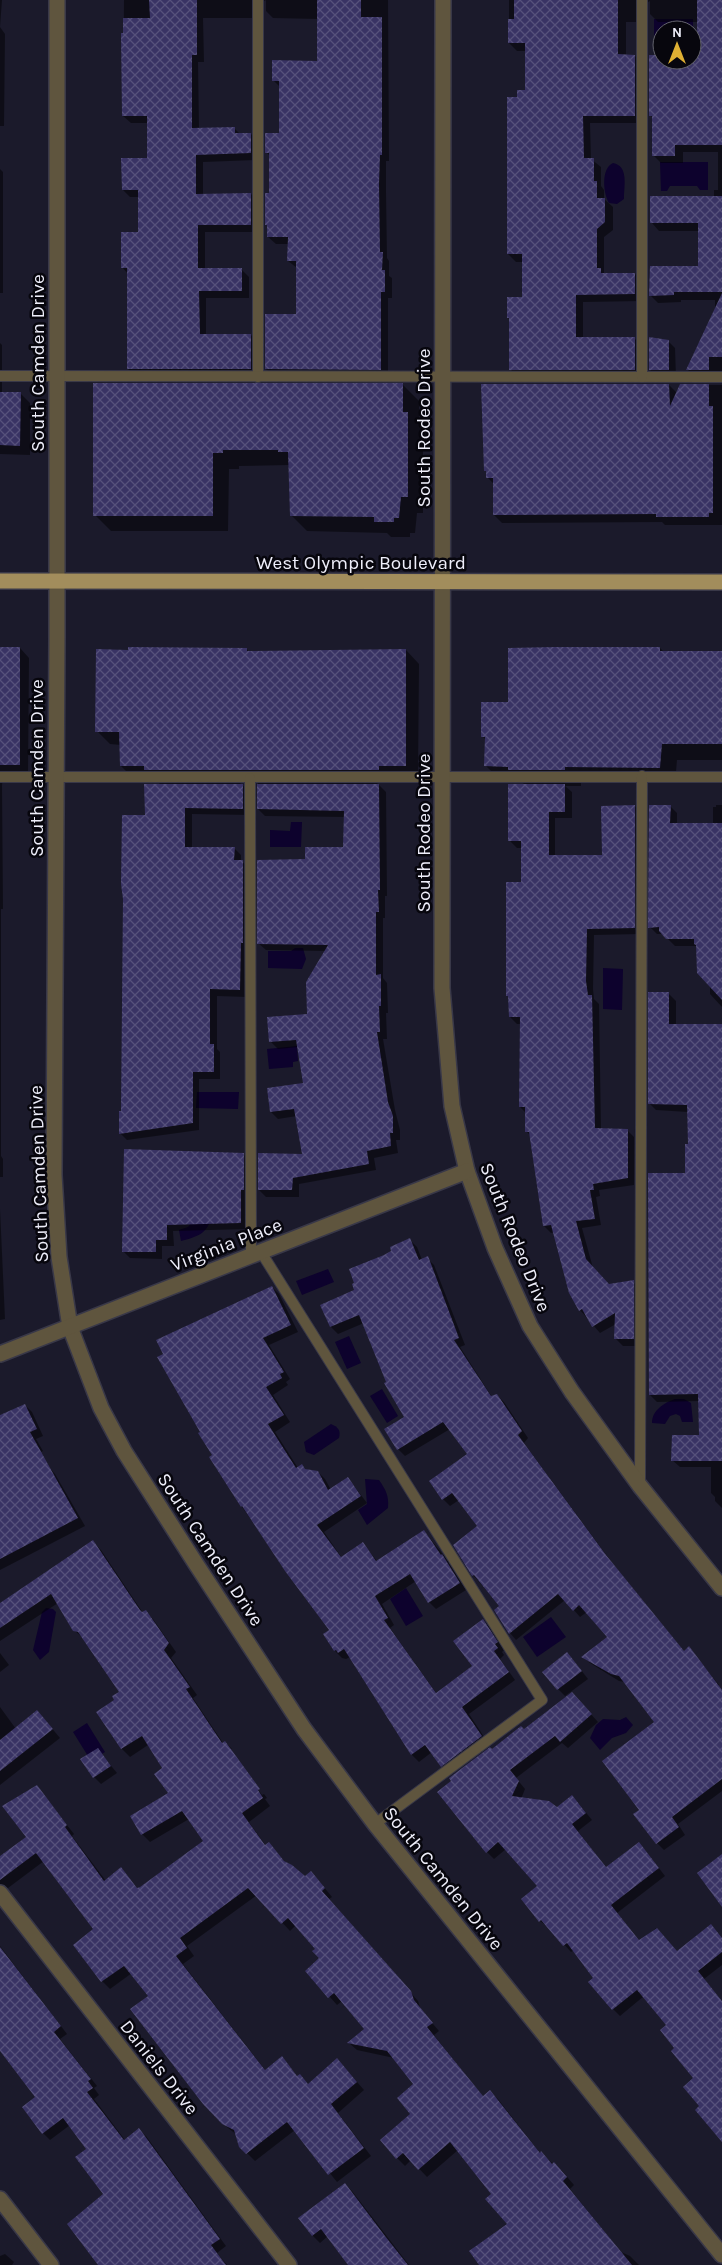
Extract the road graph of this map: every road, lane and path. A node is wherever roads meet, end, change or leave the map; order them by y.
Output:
1 (57, 0) edge
2 (258, 0) edge
3 (443, 0) edge
4 (642, 0) edge
5 (0, 376) edge
6 (57, 376) junction
7 (258, 377) junction
8 (444, 377) junction
9 (642, 377) junction
10 (722, 377) edge
11 (0, 581) edge
12 (57, 581) junction
13 (444, 582) junction
14 (722, 582) edge
15 (443, 776) junction
16 (642, 776) junction
17 (0, 777) edge
18 (56, 777) junction
19 (722, 777) edge
20 (250, 778) junction
21 (466, 1171) junction
22 (256, 1254) junction
23 (70, 1327) junction
24 (0, 1354) edge
25 (640, 1486) junction
26 (722, 1588) edge
27 (375, 1824) junction
28 (0, 1892) edge
29 (0, 2199) edge
30 (722, 2255) edge
31 (51, 2265) edge
32 (289, 2265) edge

1 - 6 street, South Camden Drive
2 - 7 lane
3 - 8 street, South Rodeo Drive
4 - 9 lane
5 - 6 lane
6 - 7 lane
6 - 12 street, South Camden Drive
7 - 8 lane
8 - 9 lane
8 - 13 street, South Rodeo Drive
9 - 10 lane
11 - 12 main road, West Olympic Boulevard
12 - 13 main road, West Olympic Boulevard
12 - 18 street, South Camden Drive
13 - 14 main road, West Olympic Boulevard
13 - 15 street, South Rodeo Drive
15 - 16 lane
15 - 20 lane
15 - 21 street, South Rodeo Drive
16 - 19 lane
16 - 25 lane
17 - 18 lane
18 - 20 lane
18 - 23 street, South Camden Drive
20 - 22 lane
21 - 22 street, Virginia Place
21 - 25 street, South Rodeo Drive
22 - 23 street, Virginia Place
22 - 27 lane
23 - 24 street, Virginia Place
23 - 27 street, South Camden Drive
25 - 26 street, South Rodeo Drive
27 - 30 street, South Camden Drive
28 - 32 street, Daniels Drive
29 - 31 street

